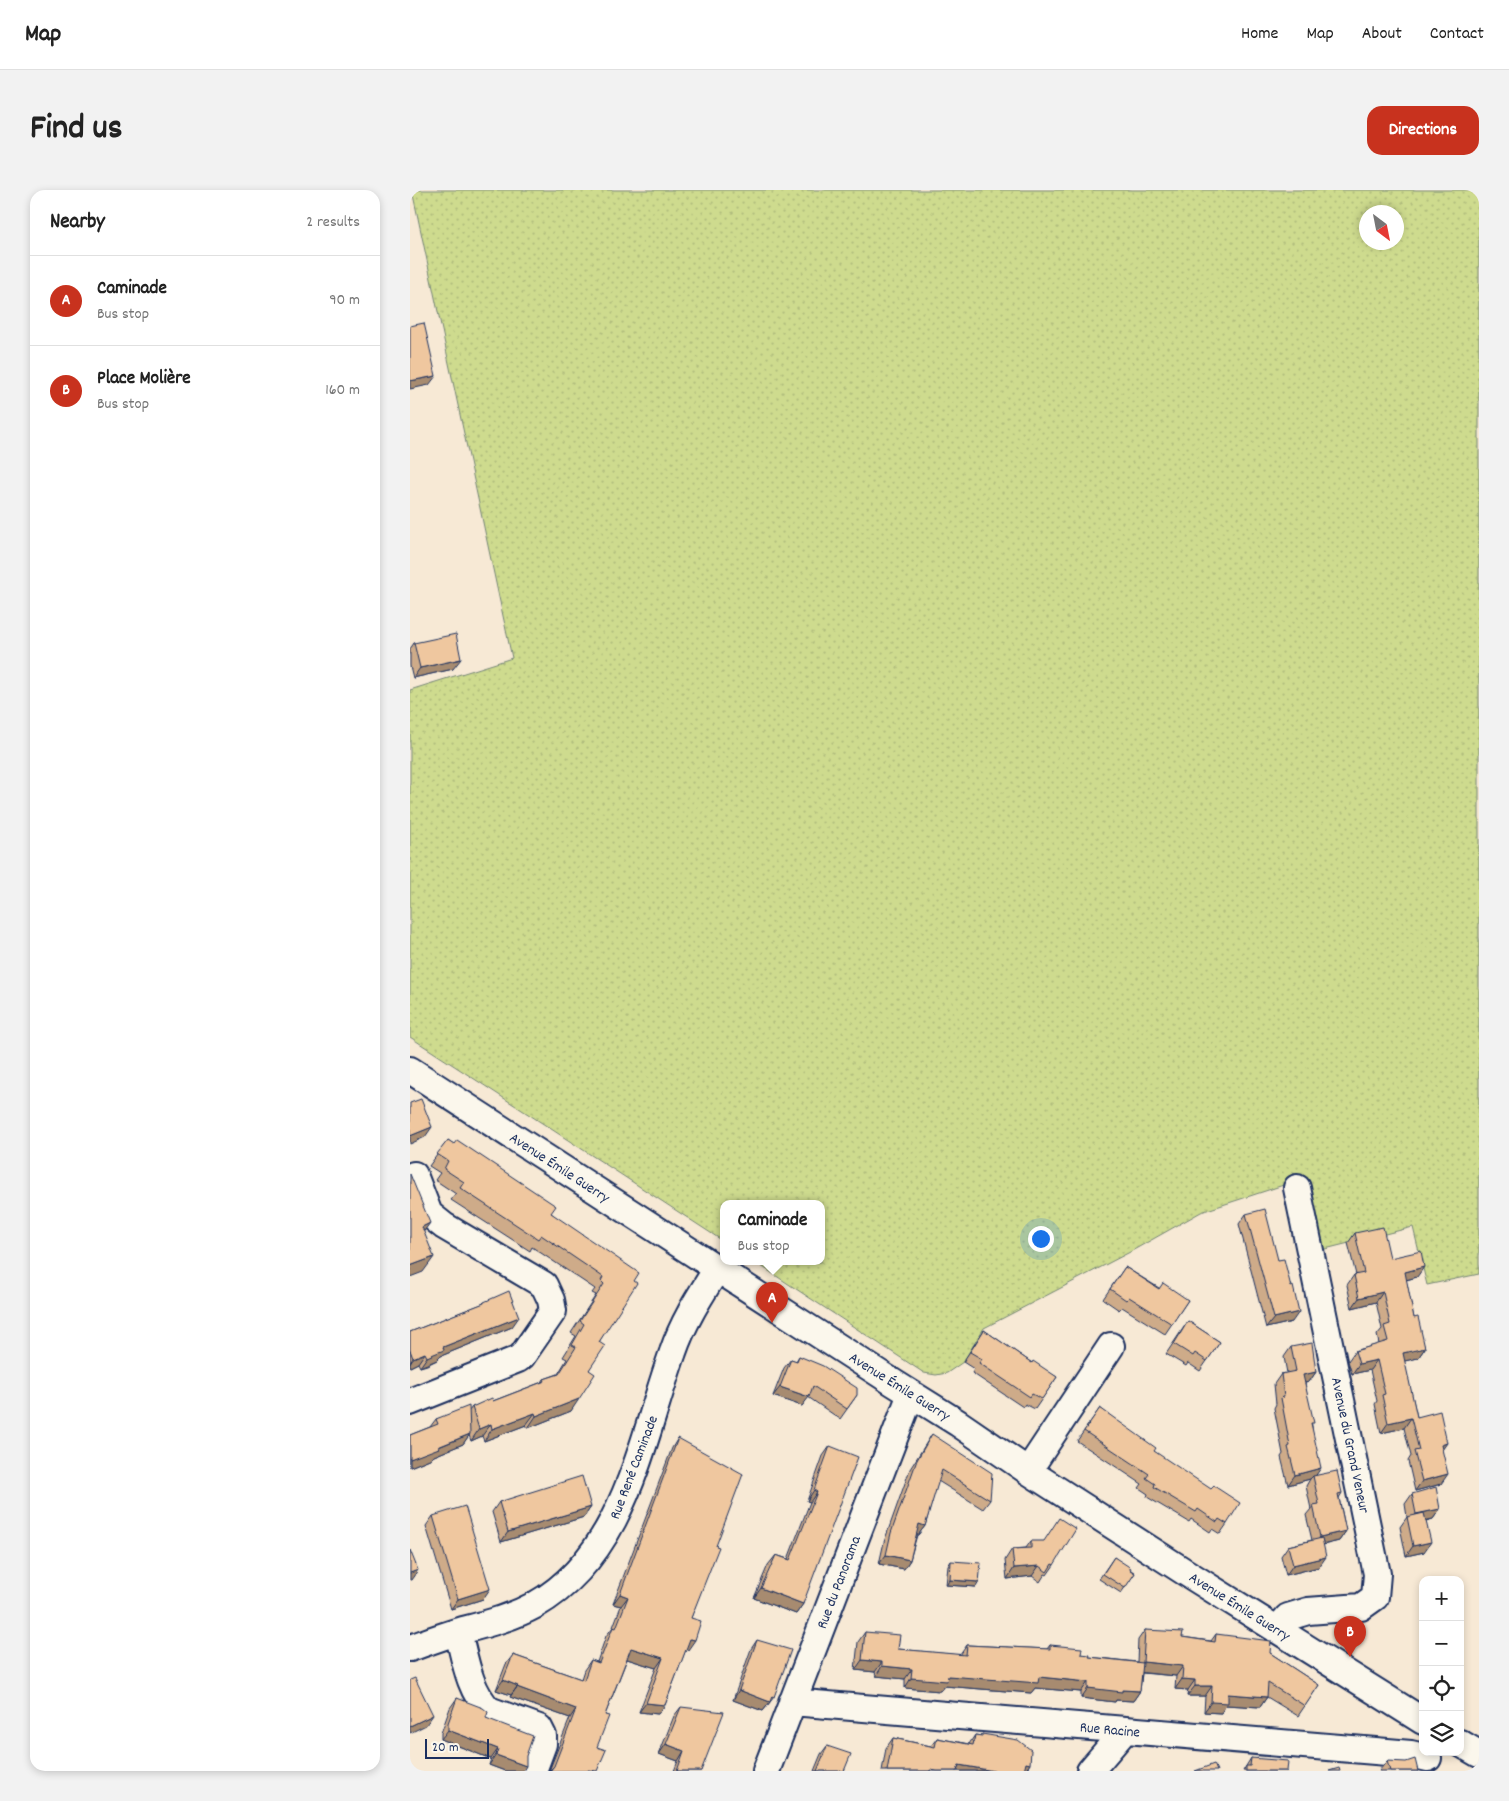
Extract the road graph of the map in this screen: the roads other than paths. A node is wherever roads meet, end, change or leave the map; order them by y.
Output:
1 (410, 1070) edge
2 (414, 1175) dead end
3 (1297, 1188) dead end
4 (717, 1269) junction
5 (1111, 1346) dead end
6 (910, 1394) junction
7 (410, 1402) edge
8 (1028, 1471) junction
9 (1277, 1630) junction
10 (458, 1632) junction
11 (410, 1648) edge
12 (792, 1702) junction
13 (1391, 1702) junction
14 (1419, 1719) edge
15 (1125, 1730) junction
16 (1419, 1742) edge
17 (1464, 1745) edge
18 (1479, 1754) edge
19 (1419, 1755) edge
20 (533, 1771) edge
21 (766, 1771) edge
22 (1090, 1771) edge

1 - 4 street, Avenue Émile Guerry
2 - 7 street
3 - 9 street, Avenue du Grand Veneur
4 - 6 street, Avenue Émile Guerry
4 - 10 street, Rue René Caminade
5 - 8 street
6 - 8 street, Avenue Émile Guerry
6 - 12 street, Rue du Panorama
8 - 9 street, Avenue Émile Guerry
9 - 13 street, Avenue Émile Guerry
10 - 11 street, Rue René Caminade
10 - 20 street
12 - 15 street, Rue Racine
12 - 21 street, Rue du Panorama
13 - 14 street, Avenue Émile Guerry
13 - 16 street
15 - 19 street, Rue Racine
15 - 22 street
17 - 18 street

